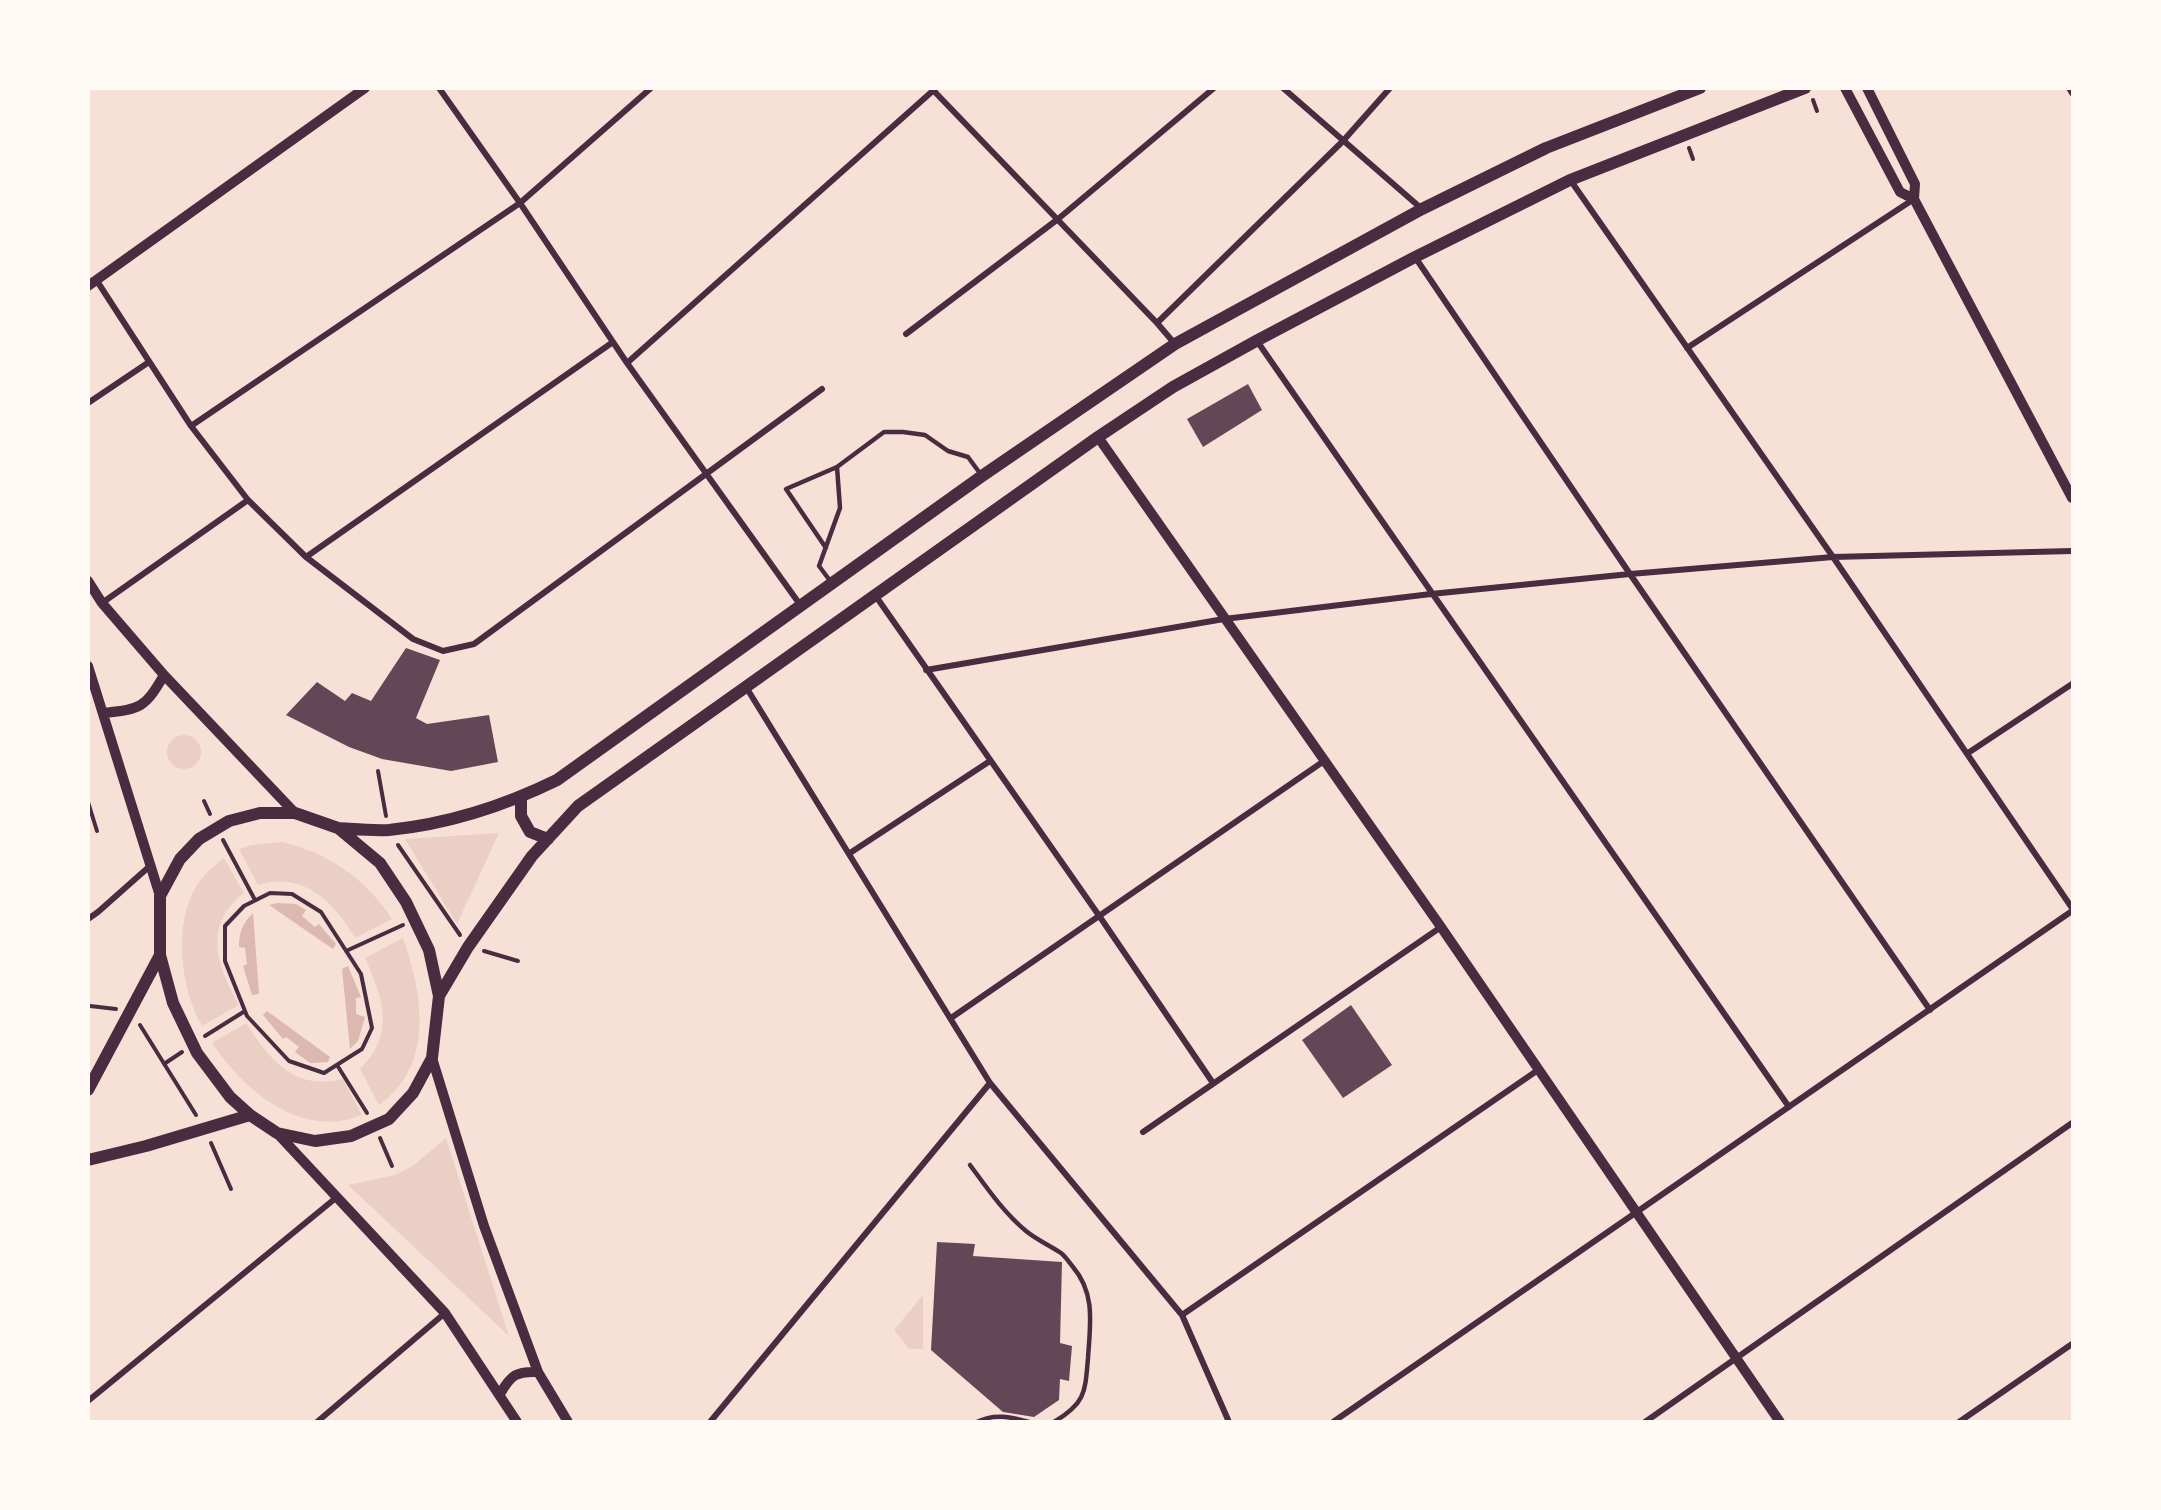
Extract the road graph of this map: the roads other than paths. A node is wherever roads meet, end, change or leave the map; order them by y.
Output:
1 (365, 88) edge
2 (439, 88) edge
3 (651, 88) edge
4 (1214, 88) edge
5 (1283, 88) edge
6 (1390, 88) edge
7 (1700, 88) edge
8 (1805, 88) edge
9 (1845, 88) edge
10 (1867, 88) edge
11 (2070, 88) edge
12 (934, 89) edge
13 (2073, 93) edge
14 (1343, 141) junction
15 (1570, 180) junction
16 (1914, 199) junction
17 (520, 203) junction
18 (1422, 209) junction
19 (1058, 219) junction
20 (1415, 257) junction
21 (93, 283) edge
22 (1157, 323) junction
23 (906, 334) dead end
24 (1256, 341) junction
25 (614, 342) junction
26 (1175, 344) junction
27 (1687, 348) junction
28 (149, 362) junction
29 (627, 363) junction
30 (822, 389) dead end
31 (88, 404) edge
32 (190, 426) junction
33 (1098, 437) junction
34 (837, 467) junction
35 (707, 473) junction
36 (982, 476) junction
37 (2071, 492) edge
38 (248, 501) junction
39 (826, 549) junction
40 (2073, 551) edge
41 (306, 557) junction
42 (1833, 557) junction
43 (1630, 574) junction
44 (88, 581) edge
45 (832, 583) junction
46 (1431, 594) junction
47 (874, 595) junction
48 (102, 603) junction
49 (801, 606) junction
50 (1224, 619) junction
51 (88, 666) edge
52 (926, 670) junction
53 (164, 675) junction
54 (2073, 684) edge
55 (746, 686) junction
56 (104, 713) junction
57 (1968, 753) junction
58 (990, 761) junction
59 (1324, 761) junction
60 (520, 798) junction
61 (295, 813) junction
62 (338, 828) junction
63 (548, 839) junction
64 (850, 853) junction
65 (152, 865) junction
66 (160, 896) junction
67 (2073, 910) edge
68 (1100, 917) junction
69 (88, 919) edge
70 (1441, 927) junction
71 (160, 956) junction
72 (439, 996) junction
73 (1930, 1010) junction
74 (951, 1018) junction
75 (432, 1058) junction
76 (1538, 1070) junction
77 (990, 1083) junction
78 (1214, 1083) junction
79 (88, 1090) edge
80 (1790, 1107) junction
81 (250, 1115) junction
82 (2073, 1123) edge
83 (1143, 1132) dead end
84 (277, 1133) junction
85 (88, 1160) edge
86 (969, 1166) dead end
87 (337, 1196) junction
88 (1637, 1213) junction
89 (445, 1313) junction
90 (1182, 1315) junction
91 (2073, 1344) edge
92 (1737, 1356) junction
93 (538, 1372) junction
94 (500, 1394) junction
95 (88, 1401) edge
96 (317, 1422) edge
97 (517, 1422) edge
98 (568, 1422) edge
99 (710, 1422) edge
100 (977, 1422) edge
101 (1029, 1422) edge
102 (1054, 1422) edge
103 (1229, 1422) edge
104 (1333, 1422) edge
105 (1645, 1422) edge
106 (1780, 1422) edge
107 (1959, 1422) edge

1 - 21 street
2 - 17 street
3 - 17 street
4 - 19 street
5 - 14 street
6 - 14 street
7 - 18 main road
8 - 15 main road
9 - 16 street
10 - 16 street
11 - 13 street
12 - 19 street
12 - 29 street
14 - 18 street
14 - 22 street
15 - 20 main road
15 - 27 street
16 - 27 street
16 - 37 street
17 - 25 street
17 - 32 street
18 - 26 main road
19 - 22 street
19 - 23 street
20 - 24 main road
20 - 43 street
21 - 28 street
22 - 26 street
24 - 33 main road
24 - 46 street
25 - 29 street
25 - 41 street
26 - 36 main road
27 - 42 street
28 - 31 street
28 - 32 street
29 - 35 street
30 - 35 street
32 - 38 street
33 - 47 main road
33 - 50 street
34 - 36 lane
34 - 39 lane
34 - 39 lane
35 - 41 street
35 - 49 street
36 - 45 main road
38 - 41 street
38 - 48 street
39 - 45 lane
40 - 42 street
42 - 43 street
42 - 57 street
43 - 46 street
43 - 73 street
44 - 48 street
45 - 49 main road
46 - 50 street
46 - 80 street
47 - 52 street
47 - 55 main road
48 - 53 street
49 - 60 main road
50 - 52 street
50 - 59 street
51 - 56 street
52 - 58 street
53 - 56 street
53 - 61 street
54 - 57 street
55 - 63 main road
55 - 64 street
56 - 65 street
57 - 67 street
58 - 64 street
58 - 68 street
59 - 68 street
59 - 70 street
60 - 62 main road
60 - 63 main road
61 - 62 main road
61 - 66 main road
62 - 72 main road
63 - 72 main road
64 - 74 street
65 - 66 street
65 - 69 street
66 - 71 main road
67 - 73 street
68 - 74 street
68 - 78 street
70 - 76 street
70 - 78 street
71 - 79 main road
71 - 81 main road
72 - 75 main road
73 - 80 street
74 - 77 street
75 - 84 main road
75 - 93 street
76 - 88 street
76 - 90 street
77 - 90 street
77 - 99 street
78 - 83 street
80 - 88 street
81 - 84 main road
81 - 85 main road
82 - 92 street
84 - 87 street
86 - 102 lane
87 - 89 street
87 - 95 street
88 - 92 street
88 - 104 street
89 - 94 street
89 - 96 street
90 - 103 street
91 - 107 street
92 - 105 street
92 - 106 street
93 - 94 street
93 - 98 street
94 - 97 street
100 - 101 lane

